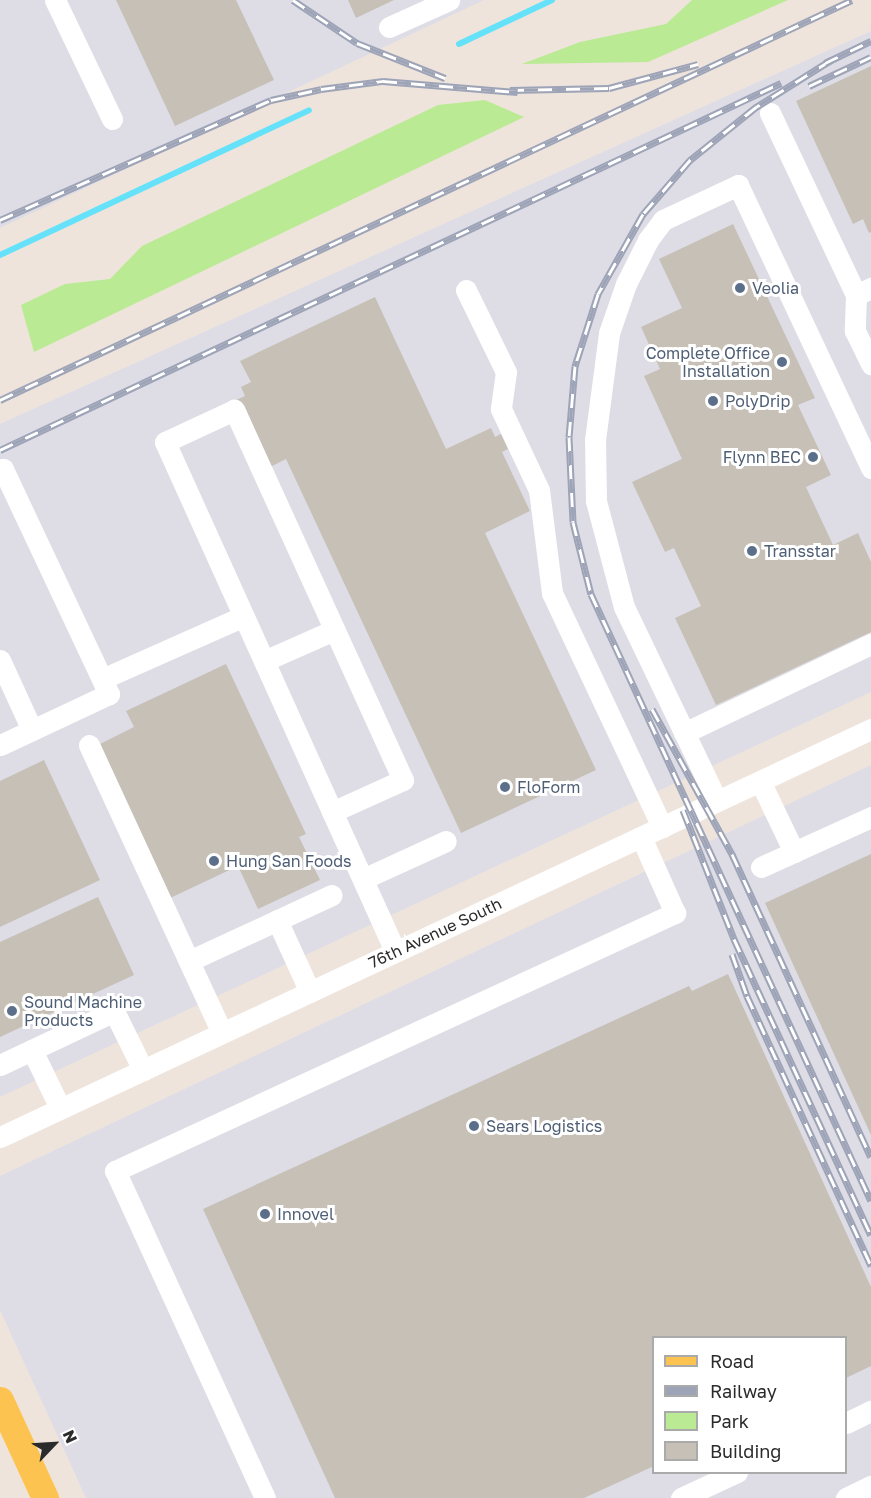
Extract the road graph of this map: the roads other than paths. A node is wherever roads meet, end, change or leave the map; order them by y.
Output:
1 (55, 0) edge
2 (449, 0) edge
3 (390, 27) dead end
4 (770, 113) dead end
5 (112, 119) dead end
6 (466, 290) dead end
7 (863, 292) edge
8 (871, 364) edge
9 (871, 468) edge
10 (0, 470) edge
11 (244, 616) junction
12 (334, 630) junction
13 (871, 644) edge
14 (0, 660) edge
15 (264, 661) junction
16 (102, 679) junction
17 (871, 729) edge
18 (33, 730) junction
19 (684, 732) junction
20 (0, 745) edge
21 (89, 745) dead end
22 (760, 781) junction
23 (717, 801) junction
24 (332, 812) junction
25 (871, 817) edge
26 (662, 827) junction
27 (641, 837) junction
28 (446, 841) dead end
29 (794, 852) junction
30 (761, 867) dead end
31 (363, 879) junction
32 (332, 895) dead end
33 (277, 920) junction
34 (395, 951) junction
35 (189, 961) junction
36 (310, 992) junction
37 (222, 1033) junction
38 (32, 1050) junction
39 (0, 1065) edge
40 (143, 1070) junction
41 (60, 1108) junction
42 (0, 1137) edge
43 (2, 1409) edge
44 (871, 1411) edge
45 (847, 1423) edge
46 (735, 1474) edge
47 (871, 1486) edge
48 (45, 1498) edge
49 (265, 1498) edge
50 (681, 1498) edge
51 (846, 1498) edge

1 - 5 street
2 - 3 street
4 - 7 street
6 - 26 street
7 - 8 street
9 - 19 street
10 - 16 street
11 - 12 street
11 - 15 street
11 - 16 street
12 - 15 street
12 - 24 street
13 - 19 street
14 - 18 street
15 - 24 street
16 - 18 street
17 - 22 street, 76th Avenue South
18 - 20 street
19 - 23 street
21 - 35 street
22 - 23 street, 76th Avenue South
22 - 29 street
23 - 26 street, 76th Avenue South
24 - 31 street
25 - 29 street
26 - 27 street, 76th Avenue South
27 - 34 street, 76th Avenue South
27 - 49 street
28 - 31 street
29 - 30 street
31 - 34 street
32 - 33 street
33 - 35 street
33 - 36 street
34 - 36 street, 76th Avenue South
35 - 37 street
36 - 37 street, 76th Avenue South
37 - 40 street, 76th Avenue South
38 - 39 street
38 - 40 street
38 - 41 street
40 - 41 street, 76th Avenue South
41 - 42 street, 76th Avenue South
43 - 48 main road
44 - 45 street
46 - 50 street
47 - 51 street

